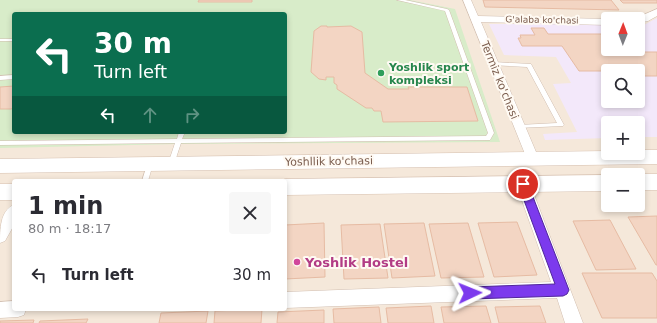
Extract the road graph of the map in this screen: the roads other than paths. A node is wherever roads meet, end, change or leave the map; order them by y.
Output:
1 (399, 0) edge
2 (467, 0) edge
3 (657, 12) edge
4 (475, 19) junction
5 (645, 19) edge
6 (601, 22) edge
7 (0, 40) edge
8 (12, 40) edge
9 (493, 64) junction
10 (12, 77) edge
11 (0, 78) edge
12 (519, 127) junction
13 (181, 134) edge
14 (179, 140) junction
15 (0, 143) edge
16 (657, 157) edge
17 (533, 159) junction
18 (150, 164) junction
19 (172, 164) junction
20 (0, 166) edge
21 (146, 179) edge
22 (645, 182) edge
23 (657, 182) edge
24 (601, 183) edge
25 (523, 184) junction
26 (287, 188) edge
27 (0, 192) edge
28 (12, 192) edge
29 (12, 214) edge
30 (0, 236) edge
31 (563, 290) junction
32 (287, 300) edge
33 (12, 309) edge
34 (0, 310) edge
35 (574, 323) edge

1 - 14 lane
2 - 4 street, Termiz ko'chasi
3 - 5 street
4 - 6 street, G'alaba ko'chasi
4 - 9 street, Termiz ko'chasi
7 - 8 lane
9 - 12 street, Termiz ko'chasi
9 - 12 lane
10 - 11 lane
12 - 17 street, Termiz ko'chasi
13 - 14 lane
14 - 15 lane
14 - 19 lane
16 - 17 main road, Yoshllik ko'chasi
17 - 19 main road, Yoshllik ko'chasi
18 - 19 main road, Yoshllik ko'chasi
18 - 20 main road, Yoshllik ko'chasi
18 - 21 lane
22 - 23 main road
24 - 25 main road
25 - 26 main road
25 - 31 street
27 - 28 main road
29 - 30 street
31 - 32 street
31 - 35 street
33 - 34 street

